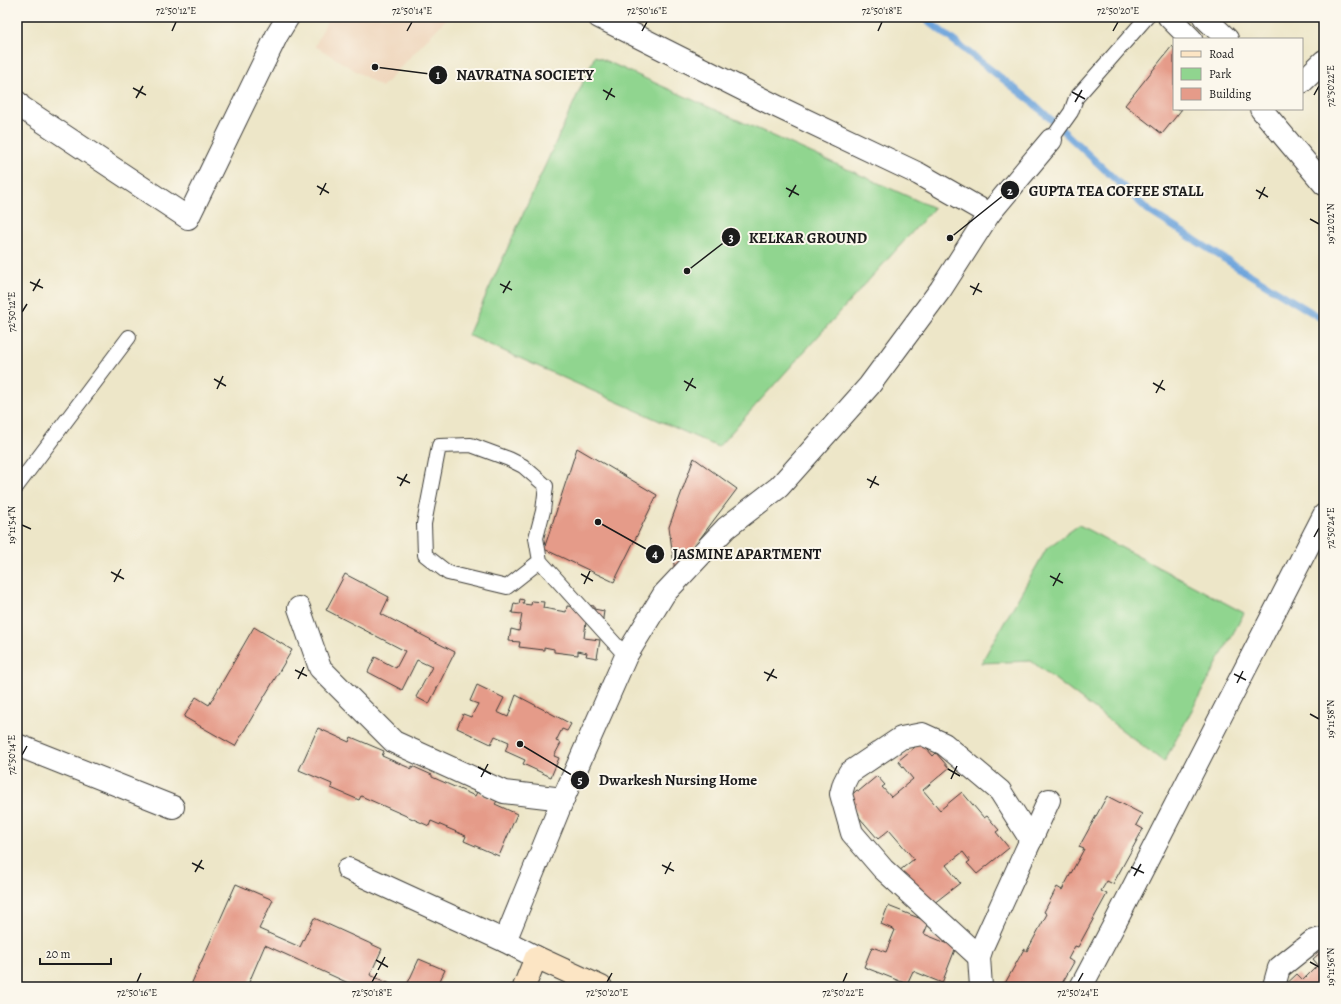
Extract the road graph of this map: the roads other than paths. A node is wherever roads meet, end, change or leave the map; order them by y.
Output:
1 (288, 17) edge
2 (599, 17) edge
3 (1147, 17) edge
4 (1170, 17) edge
5 (1204, 17) edge
6 (1191, 38) edge
7 (1226, 38) edge
8 (1324, 61) edge
9 (1303, 81) edge
10 (17, 102) edge
11 (1266, 111) edge
12 (1051, 140) joint
13 (1324, 184) edge
14 (989, 214) junction
15 (129, 337) dead end
16 (17, 486) edge
17 (1324, 515) edge
18 (540, 562) junction
19 (299, 608) dead end
20 (626, 656) junction
21 (17, 745) edge
22 (563, 799) junction
23 (1049, 800) dead end
24 (173, 807) dead end
25 (1031, 840) junction
26 (348, 869) dead end
27 (1324, 938) edge
28 (504, 941) junction
29 (536, 957) junction
30 (979, 957) junction
31 (524, 987) edge
32 (601, 987) edge
33 (981, 987) edge
34 (1081, 987) edge
35 (1274, 987) edge

1 - 10 street
2 - 14 street
3 - 12 lane
4 - 6 street
5 - 7 street
8 - 9 street
11 - 13 street
12 - 14 street
14 - 20 street
15 - 16 lane
17 - 34 street
18 - 18 lane
18 - 20 lane
19 - 22 street
20 - 22 street
21 - 24 street
22 - 28 street
23 - 25 street
25 - 30 street
25 - 30 street
26 - 28 street
27 - 35 street
28 - 29 street
29 - 31 street
29 - 32 street
30 - 33 street

